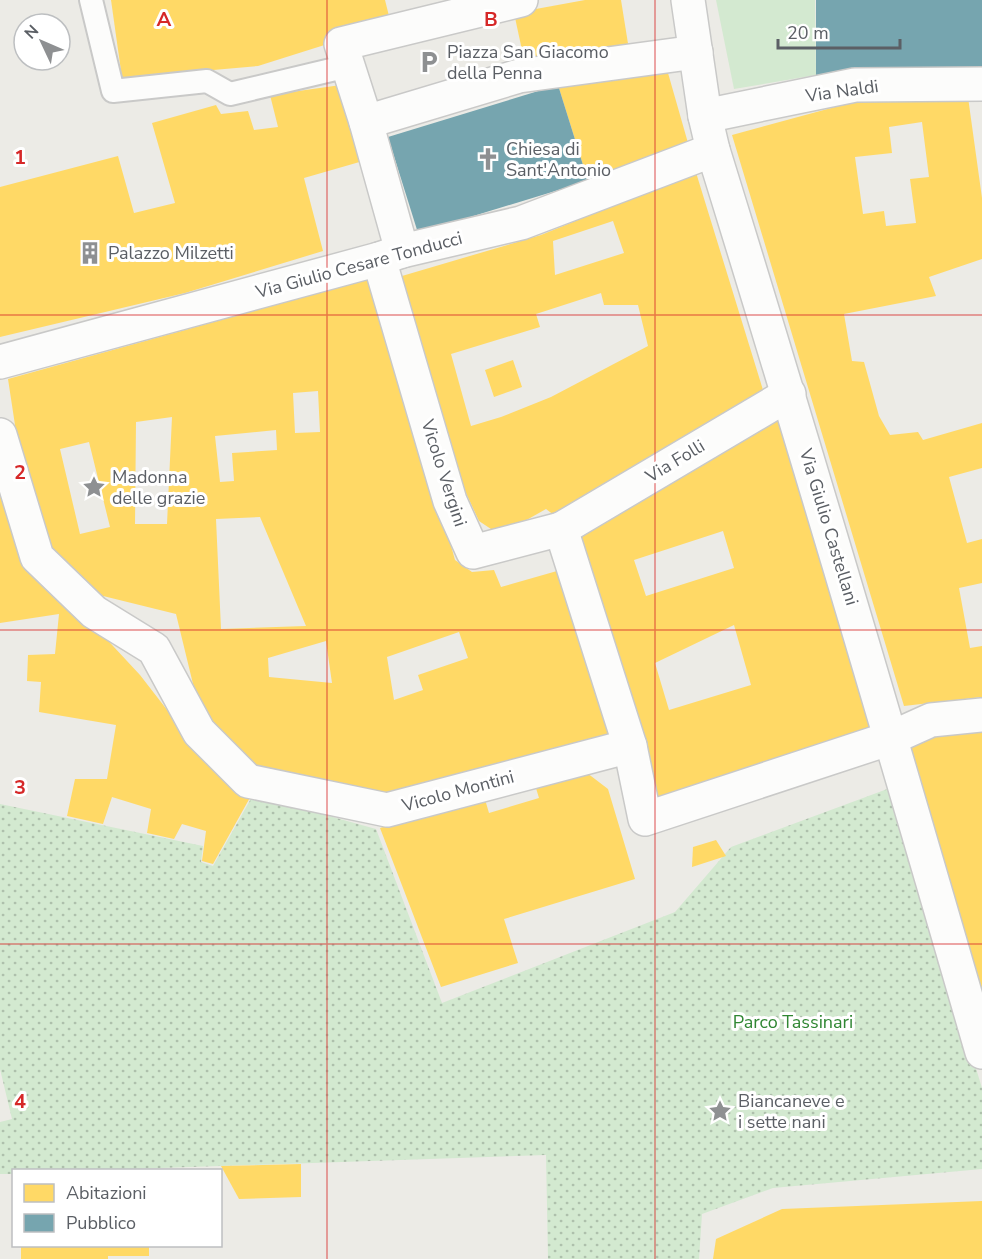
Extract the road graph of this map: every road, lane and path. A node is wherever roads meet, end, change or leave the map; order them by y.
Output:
1 (91, 0) edge
2 (521, 0) edge
3 (688, 0) edge
4 (696, 52) junction
5 (348, 66) junction
6 (981, 89) edge
7 (705, 116) junction
8 (366, 122) junction
9 (713, 150) junction
10 (391, 255) junction
11 (0, 362) edge
12 (789, 394) junction
13 (0, 435) edge
14 (561, 529) junction
15 (982, 715) edge
16 (891, 738) junction
17 (630, 746) junction
18 (982, 1052) edge

1 - 5 lane
2 - 5 street
3 - 4 street, Via Giulio Castellani
4 - 7 street, Via Giulio Castellani
4 - 8 street
5 - 8 street
6 - 7 street, Via Naldi
7 - 9 street, Via Giulio Castellani
8 - 10 street
9 - 10 street, Via Giulio Cesare Tonducci
9 - 12 street, Via Giulio Castellani
10 - 11 street, Via Giulio Cesare Tonducci
10 - 14 street, Vicolo Vergini
12 - 14 street, Via Folli
12 - 16 street, Via Giulio Castellani
13 - 17 street, Vicolo Montini
14 - 17 street
15 - 16 street
16 - 17 street
16 - 18 street, Via Giulio Castellani

